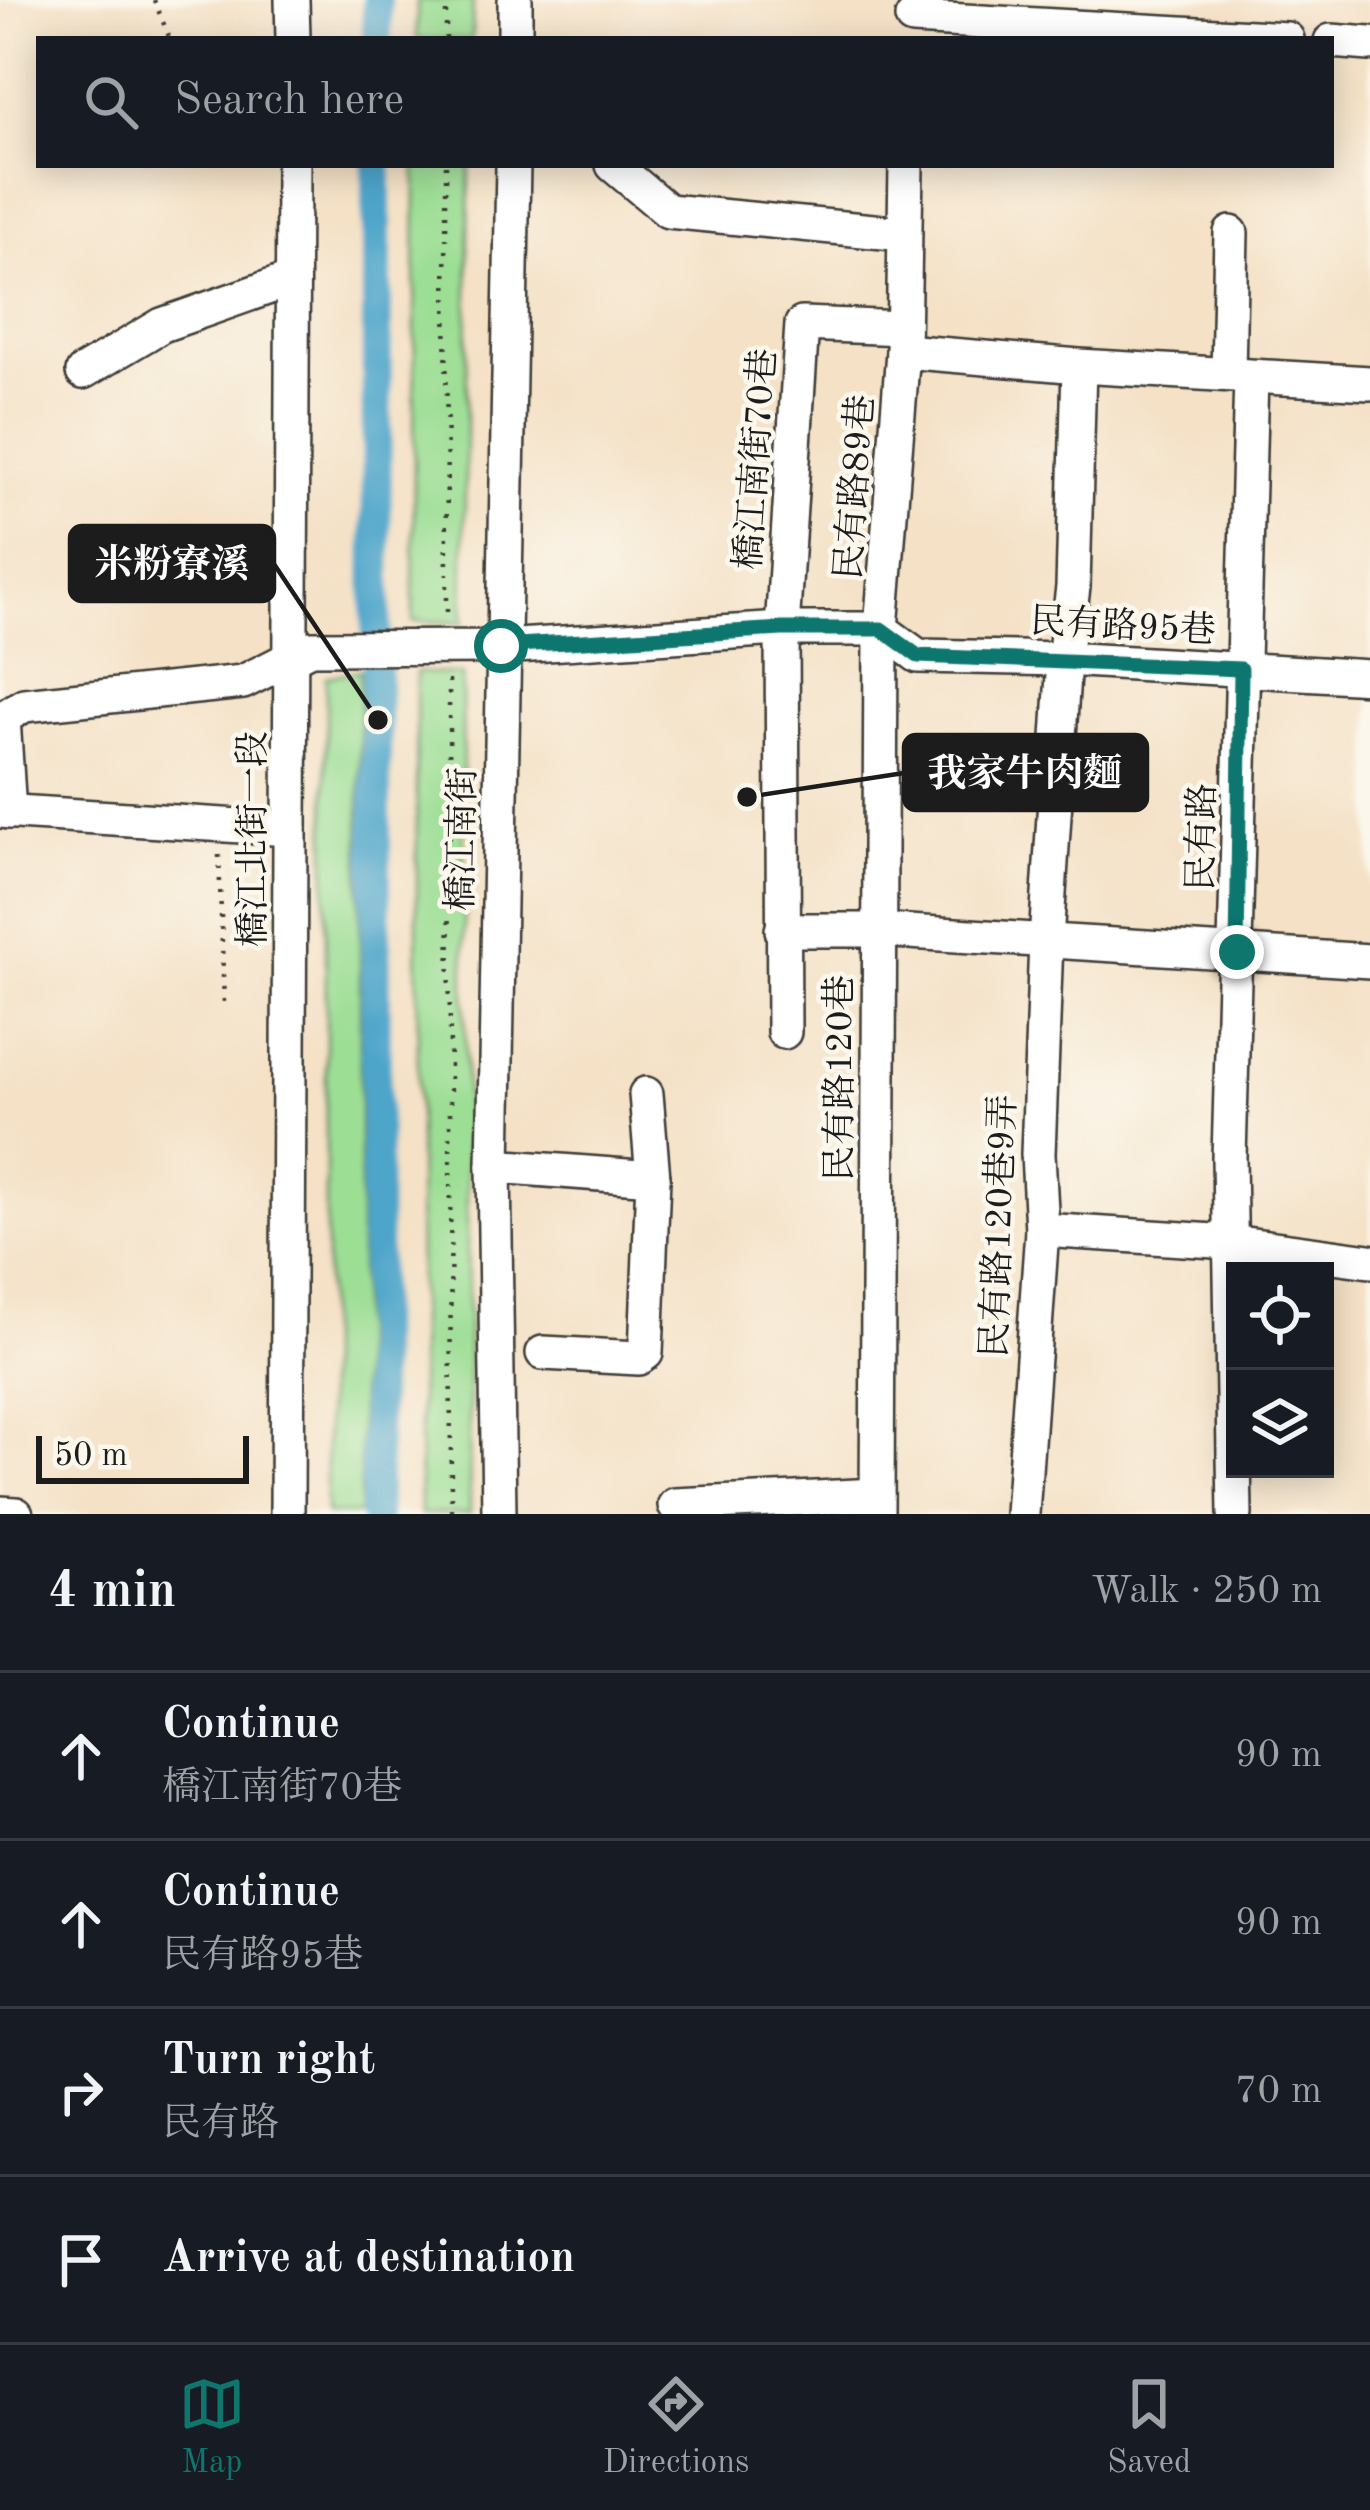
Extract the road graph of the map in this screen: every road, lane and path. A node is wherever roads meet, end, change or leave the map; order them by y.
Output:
1 (154, 0) edge
2 (292, 0) edge
3 (446, 0) edge
4 (515, 0) edge
5 (912, 19) edge
6 (169, 36) edge
7 (293, 36) edge
8 (446, 36) edge
9 (515, 36) edge
10 (1231, 36) edge
11 (1334, 41) edge
12 (1370, 44) edge
13 (293, 168) edge
14 (446, 168) edge
15 (513, 168) edge
16 (617, 168) edge
17 (906, 168) edge
18 (1232, 233) dead end
19 (904, 234) junction
20 (292, 279) junction
21 (903, 339) junction
22 (1079, 367) junction
23 (83, 372) dead end
24 (1239, 375) junction
25 (1370, 383) edge
26 (782, 629) junction
27 (881, 629) junction
28 (447, 646) junction
29 (501, 646) junction
30 (290, 656) junction
31 (1064, 659) junction
32 (1241, 669) junction
33 (1370, 677) edge
34 (4, 812) edge
35 (220, 826) junction
36 (290, 829) junction
37 (782, 930) junction
38 (877, 930) junction
39 (1046, 941) junction
40 (1237, 952) junction
41 (1370, 961) edge
42 (224, 1004) dead end
43 (784, 1032) dead end
44 (646, 1094) dead end
45 (494, 1166) junction
46 (653, 1178) junction
47 (1042, 1230) junction
48 (1232, 1242) junction
49 (1370, 1261) edge
50 (543, 1353) dead end
51 (877, 1504) edge
52 (675, 1505) dead end
53 (0, 1513) edge
54 (16, 1514) edge
55 (287, 1514) edge
56 (451, 1514) edge
57 (499, 1514) edge
58 (1022, 1514) edge
59 (1235, 1514) edge

1 - 6 path
2 - 7 street
3 - 8 path
4 - 9 street
5 - 10 street
11 - 12 street
13 - 20 street, 橋江北街一段
14 - 28 path
15 - 29 street, 橋江南街
16 - 19 street
17 - 19 street, 民有路89巷
18 - 24 street, 民有路
19 - 21 street, 民有路89巷
20 - 23 street
20 - 30 street, 橋江北街一段
21 - 22 street
21 - 26 street, 橋江南街70巷
21 - 27 street, 民有路89巷
22 - 24 street
22 - 31 street, 民有路120巷9弄
24 - 25 street
24 - 32 street, 民有路
26 - 27 street
26 - 29 street
26 - 37 street, 橋江南街70巷
27 - 31 street, 民有路95巷
27 - 38 street, 民有路89巷
28 - 29 street
28 - 30 street
28 - 56 path
29 - 45 street, 橋江南街
30 - 34 street
30 - 36 street, 橋江北街一段
31 - 32 street, 民有路95巷
31 - 39 street, 民有路120巷9弄
32 - 33 street, 民有路95巷
32 - 40 street, 民有路
34 - 35 street
35 - 36 street
35 - 42 path
36 - 55 street, 橋江北街一段
37 - 38 street
37 - 43 street, 橋江南街70巷
38 - 39 street, 民有路120巷
38 - 51 street, 民有路120巷
39 - 40 street, 民有路120巷
39 - 47 street, 民有路120巷9弄
40 - 41 street, 民有路120巷
40 - 48 street, 民有路
44 - 46 street
45 - 46 street
45 - 57 street, 橋江南街
46 - 50 street
47 - 48 street
47 - 58 street, 民有路120巷9弄
48 - 49 street
48 - 59 street, 民有路
51 - 52 street
53 - 54 street

